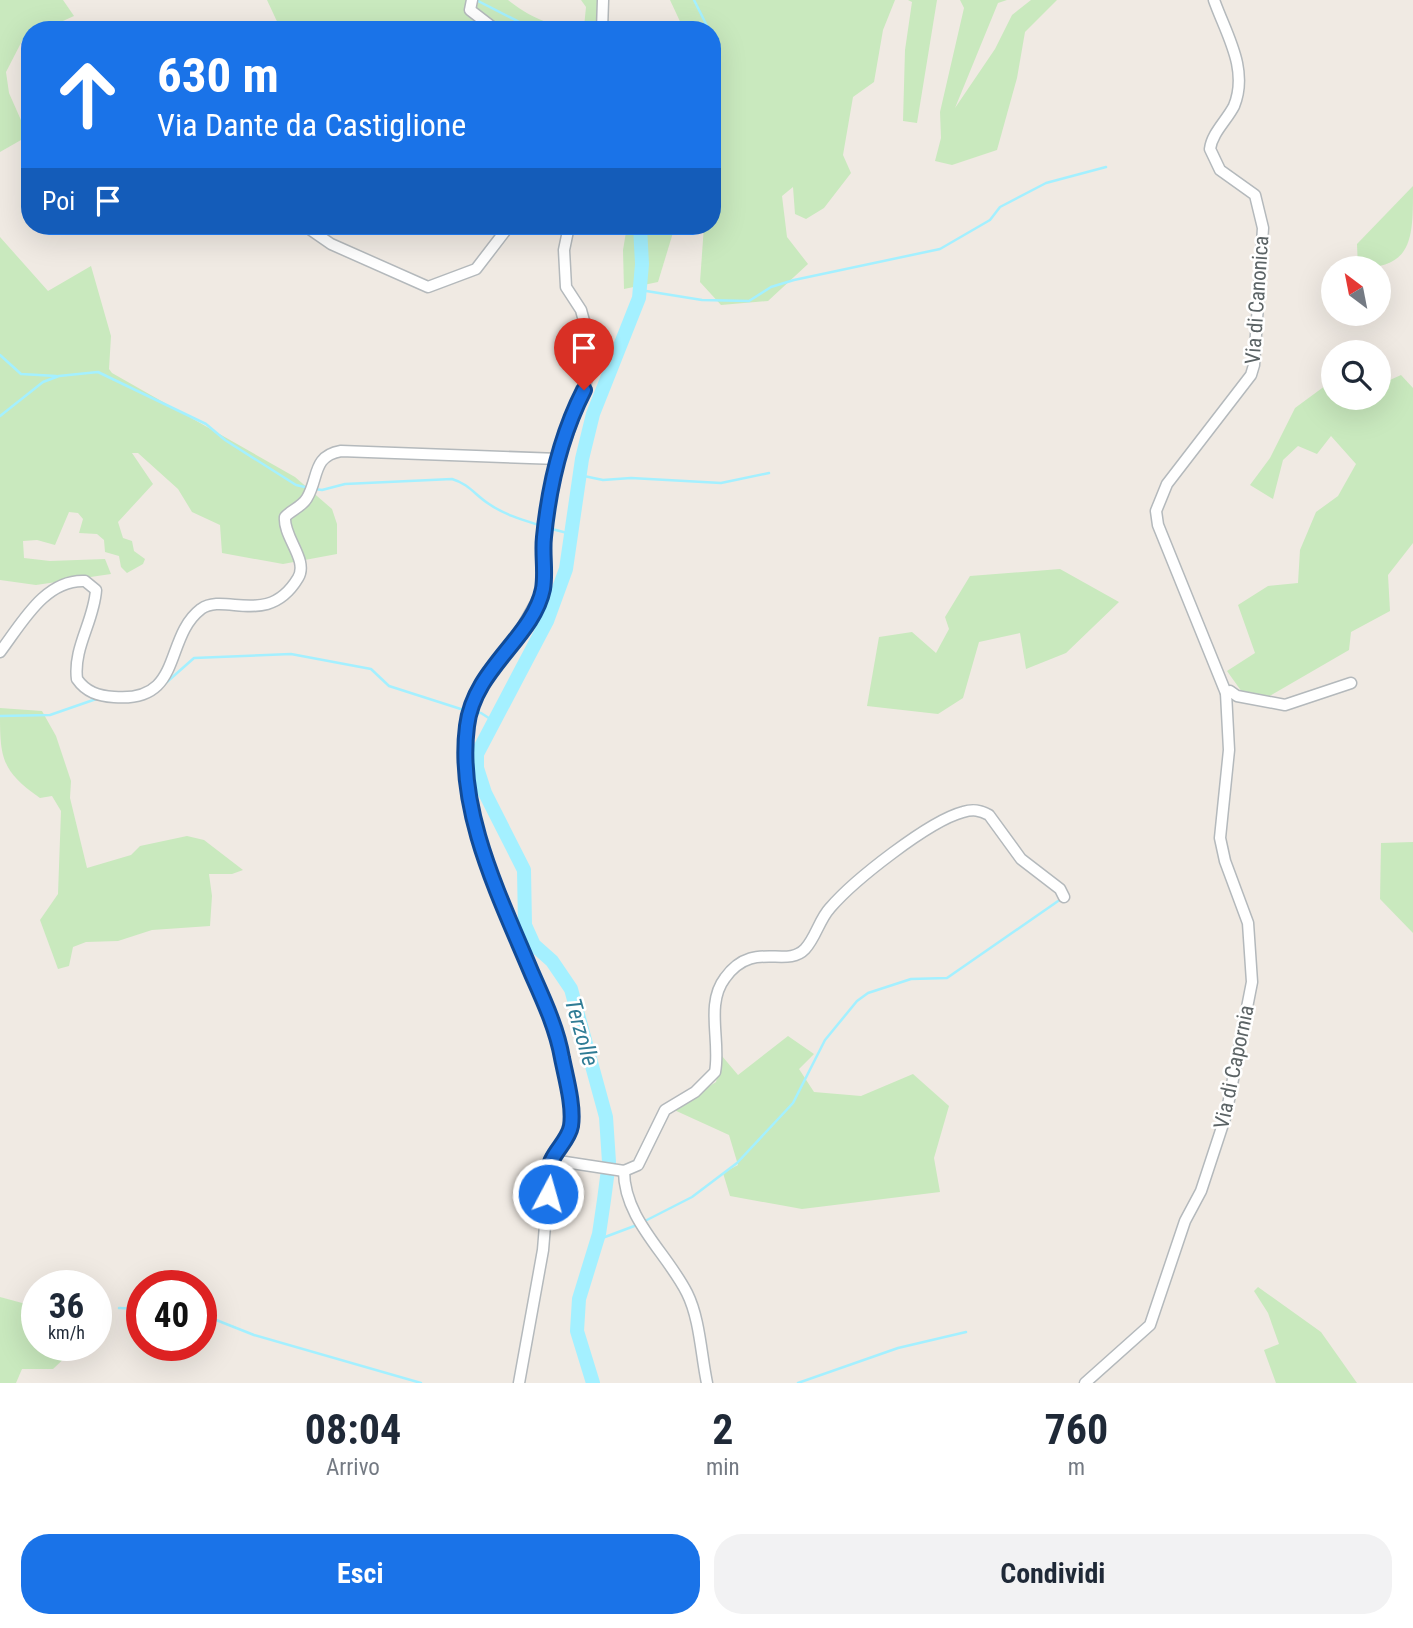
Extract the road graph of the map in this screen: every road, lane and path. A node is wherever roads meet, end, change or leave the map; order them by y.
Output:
1 (472, 0) edge
2 (603, 0) edge
3 (1213, 0) edge
4 (484, 21) edge
5 (602, 21) edge
6 (318, 235) edge
7 (502, 235) edge
8 (567, 235) edge
9 (559, 458) junction
10 (0, 652) edge
11 (1352, 683) dead end
12 (1226, 693) junction
13 (1230, 715) joint
14 (1065, 897) dead end
15 (552, 1160) junction
16 (623, 1170) junction
17 (519, 1383) edge
18 (707, 1383) edge
19 (1085, 1383) edge

1 - 4 street
2 - 5 street
3 - 12 street, Via di Canonica
6 - 7 street
8 - 9 street
9 - 10 street
9 - 15 street
11 - 12 street
12 - 13 street, Via di Canonica
13 - 19 street, Via di Capornia
14 - 16 street
15 - 16 street
15 - 17 street
16 - 18 street

